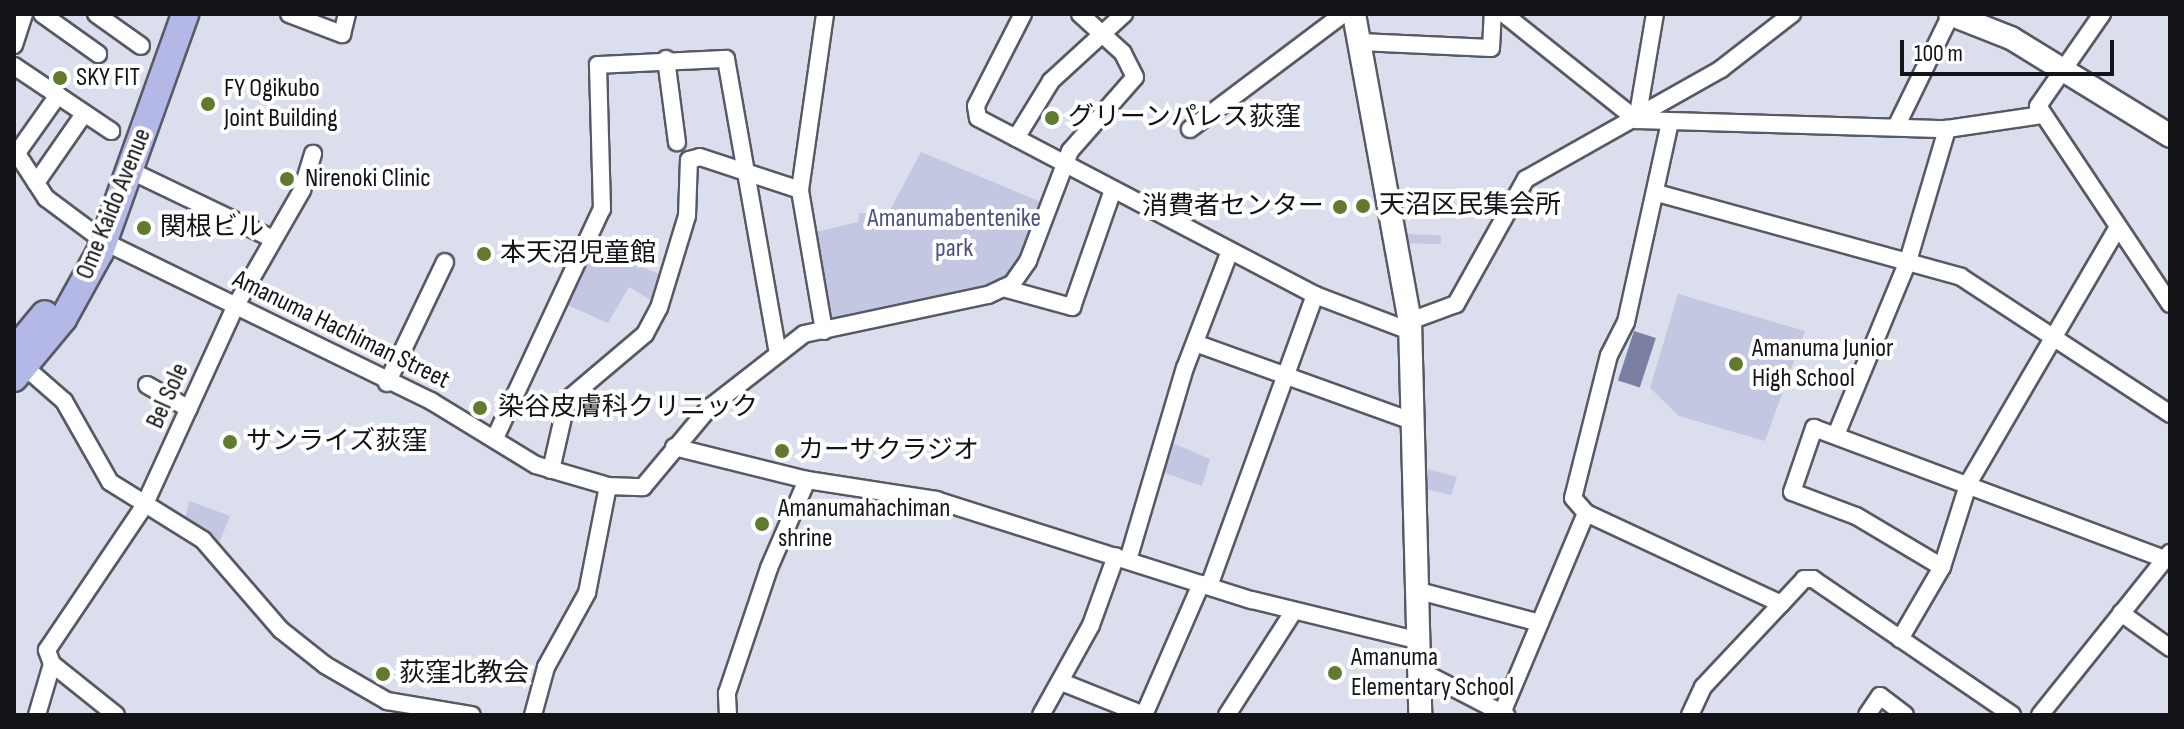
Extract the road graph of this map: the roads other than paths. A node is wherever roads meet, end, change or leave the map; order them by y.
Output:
1 (24, 14) edge
2 (42, 14) edge
3 (96, 14) edge
4 (167, 14) edge
5 (185, 14) edge
6 (289, 14) edge
7 (347, 14) edge
8 (825, 14) edge
9 (1023, 14) edge
10 (1080, 14) edge
11 (1124, 14) edge
12 (1343, 14) edge
13 (1354, 14) edge
14 (1493, 14) edge
15 (1504, 14) edge
16 (1655, 14) edge
17 (1792, 14) edge
18 (1951, 14) edge
19 (2102, 14) edge
20 (1099, 31) junction
21 (1360, 42) junction
22 (14, 45) edge
23 (141, 46) dead end
24 (98, 54) dead end
25 (666, 59) junction
26 (14, 66) edge
27 (2061, 68) junction
28 (58, 95) junction
29 (2040, 111) junction
30 (84, 114) junction
31 (1637, 120) junction
32 (1670, 122) junction
33 (1896, 127) junction
34 (1190, 129) dead end
35 (1947, 129) junction
36 (111, 131) dead end
37 (2170, 136) edge
38 (1016, 138) junction
39 (677, 142) dead end
40 (15, 151) edge
41 (313, 154) dead end
42 (1063, 163) junction
43 (131, 171) junction
44 (744, 171) junction
45 (36, 183) junction
46 (800, 190) junction
47 (1113, 190) junction
48 (1657, 193) junction
49 (2117, 229) junction
50 (98, 238) junction
51 (273, 239) junction
52 (1230, 251) junction
53 (1908, 261) junction
54 (445, 262) dead end
55 (1003, 288) junction
56 (1315, 295) junction
57 (2170, 304) edge
58 (236, 305) junction
59 (1410, 326) junction
60 (824, 331) junction
61 (2051, 337) junction
62 (1195, 343) junction
63 (777, 349) junction
64 (18, 365) edge
65 (1287, 378) junction
66 (387, 383) junction
67 (147, 385) dead end
68 (189, 409) junction
69 (2170, 414) edge
70 (1415, 422) junction
71 (1836, 435) junction
72 (495, 438) junction
73 (674, 447) junction
74 (551, 470) junction
75 (807, 480) junction
76 (1969, 482) junction
77 (608, 486) junction
78 (144, 506) junction
79 (1586, 513) junction
80 (2168, 556) edge
81 (1122, 558) junction
82 (1942, 567) junction
83 (1205, 585) junction
84 (1419, 591) junction
85 (1781, 604) junction
86 (1293, 612) junction
87 (2121, 613) junction
88 (1540, 623) junction
89 (1900, 639) junction
90 (1420, 641) junction
91 (2170, 648) edge
92 (52, 664) junction
93 (1421, 671) junction
94 (1064, 683) junction
95 (1988, 699) junction
96 (395, 702) junction
97 (417, 710) edge
98 (1504, 714) edge
99 (37, 715) edge
100 (116, 715) edge
101 (376, 715) edge
102 (472, 715) edge
103 (533, 715) edge
104 (728, 715) edge
105 (1041, 715) edge
106 (1227, 715) edge
107 (1420, 715) edge
108 (1690, 715) edge
109 (1867, 715) edge
110 (1905, 715) edge
111 (1978, 715) edge
112 (2012, 715) edge
113 (2040, 715) edge

1 - 22 street
2 - 24 street
3 - 23 street
4 - 50 main road
5 - 43 main road, Ome Kaido Avenue
6 - 7 street
8 - 46 street
9 - 38 street
10 - 20 street
11 - 20 street
12 - 34 street
13 - 21 street
14 - 21 street
15 - 31 street
16 - 31 street
17 - 31 street
18 - 27 street
18 - 33 street
19 - 27 street
20 - 38 street
20 - 42 street
21 - 59 street
25 - 39 street
25 - 44 street
25 - 72 street
26 - 28 street
27 - 29 street
27 - 37 street
28 - 30 street
28 - 40 street
29 - 35 street
29 - 49 street
30 - 36 street
30 - 45 street
31 - 32 street
31 - 59 street
32 - 33 street
32 - 48 street
33 - 35 street
35 - 53 street
38 - 42 street
40 - 45 street, Amanuma Hachiman Street
41 - 51 street, Bel Sole
42 - 47 street
42 - 55 street
43 - 50 main road, Ome Kaido Avenue
43 - 51 street
44 - 46 street
44 - 63 street
44 - 74 street
45 - 50 street, Amanuma Hachiman Street
46 - 60 street
47 - 52 street
47 - 55 street
48 - 53 street
48 - 79 street
49 - 57 street
49 - 61 street
50 - 58 street, Amanuma Hachiman Street
50 - 64 main road, Ome Kaido Avenue
51 - 58 street, Bel Sole
52 - 56 street
52 - 62 street
53 - 61 street
53 - 71 street
54 - 66 street
55 - 60 street
56 - 59 street
56 - 65 street
58 - 66 street, Amanuma Hachiman Street
58 - 68 street, Bel Sole
59 - 70 street
60 - 63 street
61 - 69 street
61 - 76 street
62 - 65 street
62 - 81 street
63 - 73 street
64 - 78 street
65 - 70 street
65 - 83 street
66 - 72 street, Amanuma Hachiman Street
67 - 68 street
68 - 78 street, Bel Sole
70 - 84 street
71 - 76 street
71 - 82 street
72 - 74 street, Amanuma Hachiman Street
73 - 75 street
73 - 77 street
74 - 77 street, Amanuma Hachiman Street
75 - 81 street
75 - 104 street
76 - 80 street
76 - 82 street
77 - 103 street
78 - 92 street, Bel Sole
78 - 96 street
79 - 85 street
79 - 88 street
80 - 87 street
81 - 83 street
81 - 94 street
82 - 89 street
83 - 86 street
83 - 94 street
84 - 88 street
84 - 90 street
85 - 89 street
85 - 108 street
86 - 90 street
86 - 106 street
87 - 91 street
87 - 113 street
88 - 98 street
89 - 95 street
90 - 93 street
92 - 99 street
92 - 100 street
93 - 98 street
93 - 107 street
94 - 105 street
95 - 111 street
95 - 112 street
96 - 97 street
96 - 101 street
97 - 102 street
109 - 110 street

